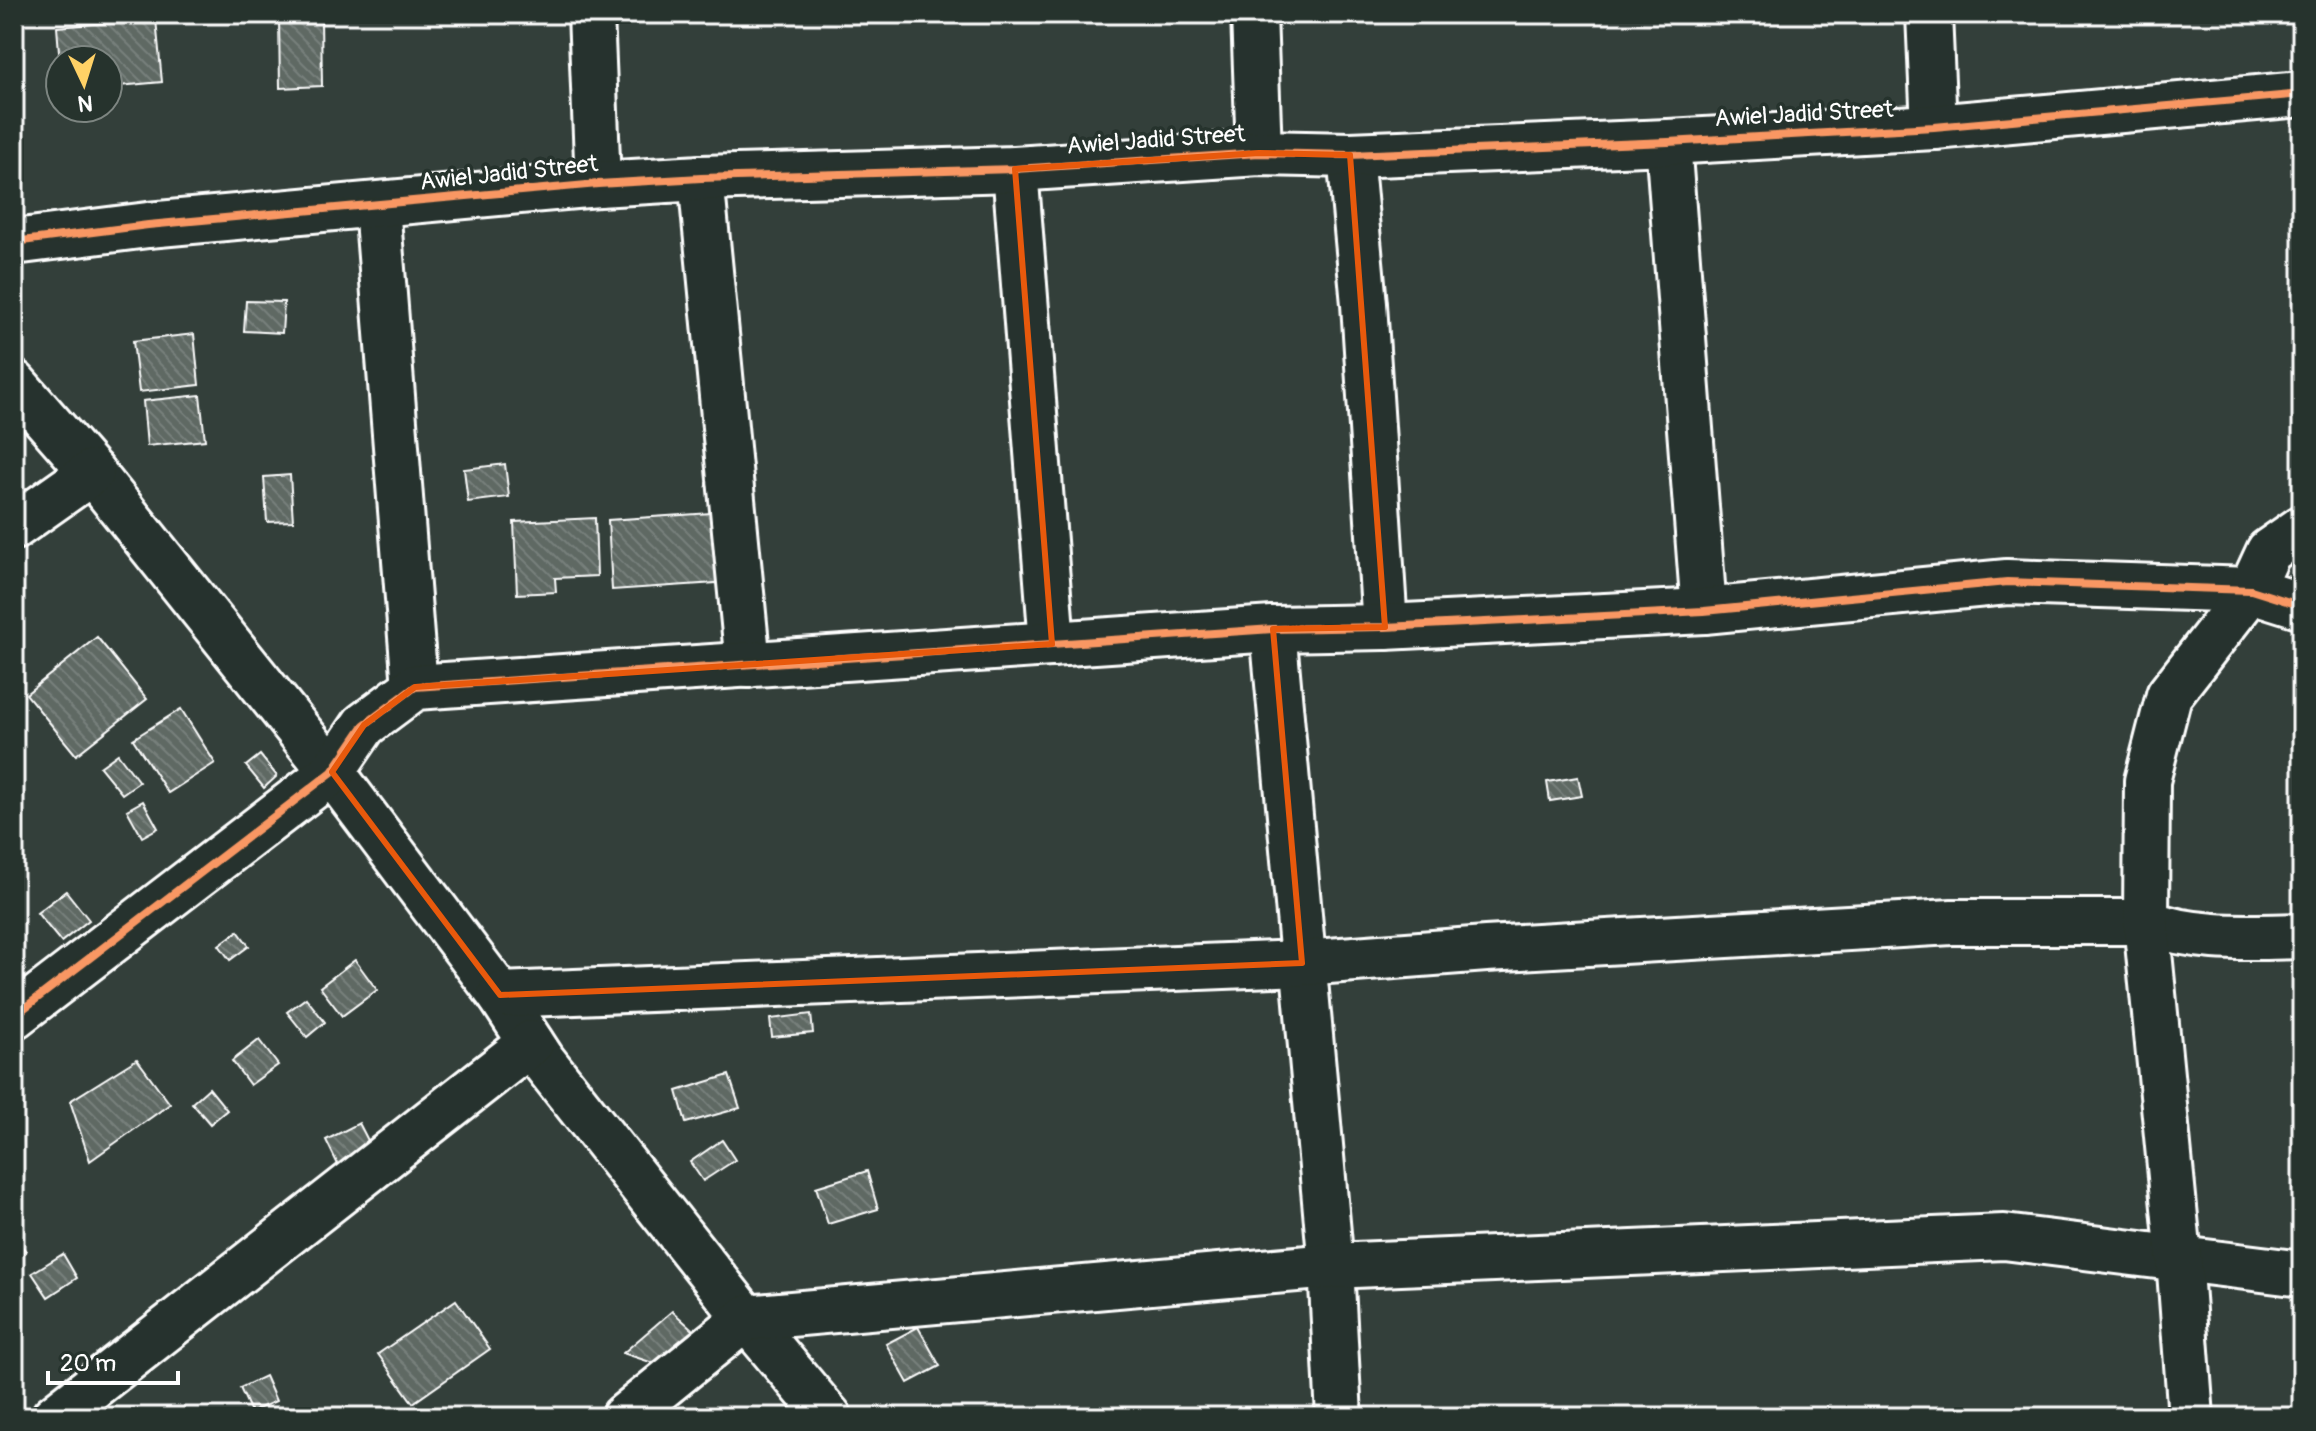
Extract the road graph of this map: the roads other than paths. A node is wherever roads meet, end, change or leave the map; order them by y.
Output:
1 (591, 14) edge
2 (1254, 14) edge
3 (1929, 14) edge
4 (2302, 94) edge
5 (1934, 127) junction
6 (1668, 142) junction
7 (1259, 153) junction
8 (1350, 155) junction
9 (1015, 169) junction
10 (701, 178) junction
11 (598, 184) junction
12 (377, 206) junction
13 (14, 242) edge
14 (14, 383) edge
15 (92, 472) junction
16 (14, 527) edge
17 (2302, 528) edge
18 (2251, 590) junction
19 (2302, 606) edge
20 (1704, 611) junction
21 (1385, 627) junction
22 (1273, 629) junction
23 (1052, 644) junction
24 (748, 665) junction
25 (415, 687) junction
26 (332, 772) junction
27 (2146, 922) junction
28 (2302, 936) edge
29 (1302, 963) junction
30 (500, 995) junction
31 (14, 1016) edge
32 (531, 1043) junction
33 (2179, 1258) junction
34 (1331, 1266) junction
35 (2302, 1274) edge
36 (746, 1318) junction
37 (54, 1417) edge
38 (624, 1417) edge
39 (829, 1417) edge
40 (1339, 1417) edge
41 (2191, 1417) edge

1 - 11 street
2 - 7 street
3 - 5 street
4 - 5 street, Awiel Jadid Street
5 - 6 street, Awiel Jadid Street
6 - 8 street, Awiel Jadid Street
6 - 20 street
7 - 8 street, Awiel Jadid Street
7 - 9 street, Awiel Jadid Street
8 - 21 street
9 - 10 street, Awiel Jadid Street
9 - 23 street
10 - 11 street, Awiel Jadid Street
10 - 24 street
11 - 12 street, Awiel Jadid Street
12 - 13 street, Awiel Jadid Street
12 - 25 street
14 - 15 street
15 - 16 street
15 - 26 street
17 - 18 street
18 - 19 street
18 - 20 street
18 - 27 street
20 - 21 street
21 - 22 street
22 - 23 street
22 - 29 street
23 - 24 street
24 - 25 street
25 - 26 street
26 - 30 street
26 - 31 street
27 - 28 street
27 - 29 street
27 - 33 street
29 - 30 street
29 - 34 street
30 - 32 street
32 - 36 street
32 - 37 street
33 - 34 street
33 - 35 street
33 - 41 street
34 - 36 street
34 - 40 street
36 - 38 street
36 - 39 street

